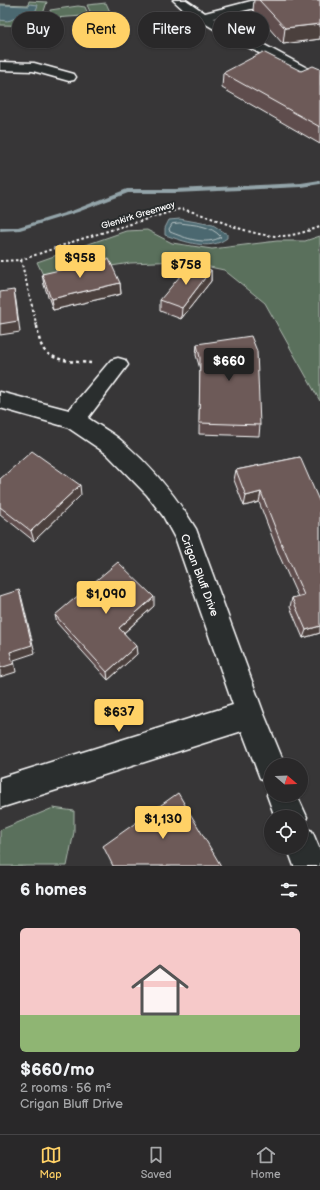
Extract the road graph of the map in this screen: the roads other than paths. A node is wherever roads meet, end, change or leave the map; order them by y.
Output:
1 (179, 0) edge
2 (298, 0) edge
3 (194, 12) edge
4 (205, 16) edge
5 (205, 18) edge
6 (0, 66) edge
7 (68, 77) dead end
8 (320, 80) edge
9 (118, 365) road end
10 (0, 400) edge
11 (74, 420) junction
12 (250, 714) junction
13 (268, 758) edge
14 (0, 793) edge
15 (306, 854) edge
16 (310, 866) edge

1 - 3 street
2 - 4 street
5 - 8 street
6 - 7 street
9 - 11 street
10 - 11 street, Crigan Bluff Drive
11 - 12 street, Crigan Bluff Drive
12 - 13 street, Crigan Bluff Drive
12 - 14 street
15 - 16 street

